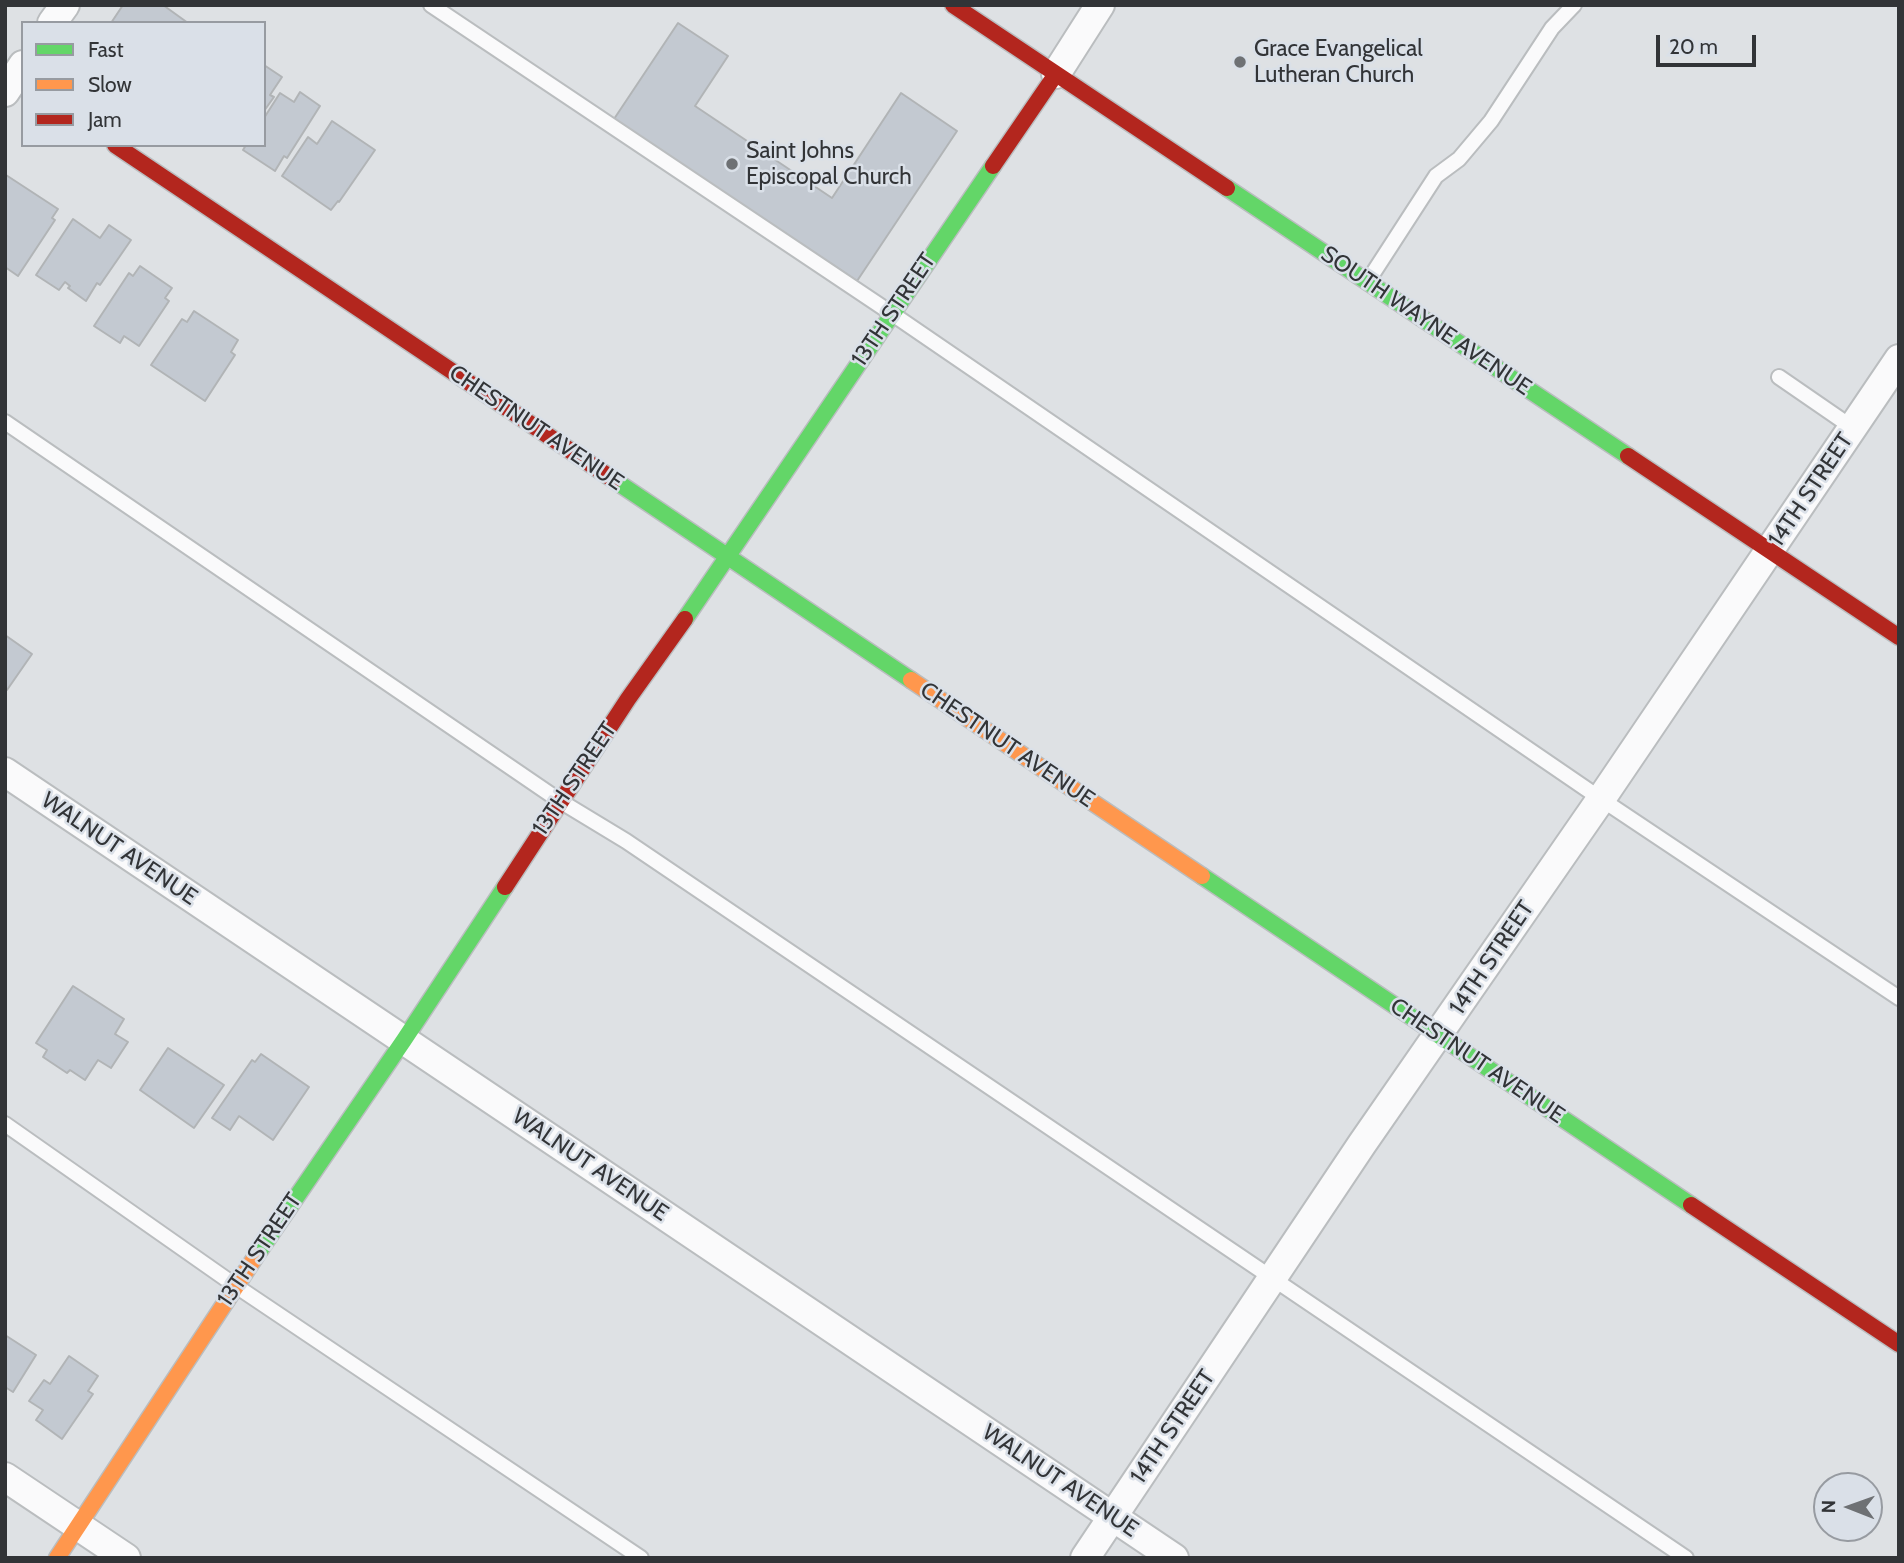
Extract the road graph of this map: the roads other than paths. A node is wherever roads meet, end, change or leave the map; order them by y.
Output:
1 (65, 5) edge
2 (431, 5) edge
3 (953, 5) edge
4 (1100, 5) edge
5 (1574, 5) edge
6 (53, 21) edge
7 (1056, 74) junction
8 (118, 147) edge
9 (1368, 282) junction
10 (891, 313) junction
11 (1899, 359) edge
12 (1779, 377) dead end
13 (5, 422) edge
14 (1853, 428) junction
15 (1770, 551) junction
16 (728, 557) junction
17 (1899, 637) edge
18 (5, 772) edge
19 (1601, 799) junction
20 (560, 801) junction
21 (1899, 998) edge
22 (1439, 1035) junction
23 (404, 1040) junction
24 (5, 1124) edge
25 (1272, 1279) junction
26 (236, 1286) junction
27 (1899, 1344) edge
28 (5, 1477) edge
29 (1113, 1517) junction
30 (78, 1525) junction
31 (57, 1558) edge
32 (126, 1558) edge
33 (641, 1558) edge
34 (1085, 1558) edge
35 (1174, 1558) edge
36 (1686, 1558) edge

1 - 6 street
2 - 10 lane
3 - 7 street, SOUTH WAYNE AVENUE
4 - 7 street, 13TH STREET
5 - 9 lane
7 - 9 street, SOUTH WAYNE AVENUE
7 - 10 street, 13TH STREET
8 - 16 street, CHESTNUT AVENUE
9 - 15 street, SOUTH WAYNE AVENUE
10 - 16 street, 13TH STREET
10 - 19 lane
11 - 14 street, 14TH STREET
12 - 14 lane
13 - 20 lane
14 - 15 street, 14TH STREET
15 - 17 street, SOUTH WAYNE AVENUE
15 - 19 street, 14TH STREET
16 - 20 street, 13TH STREET
16 - 22 street, CHESTNUT AVENUE
18 - 23 street, WALNUT AVENUE
19 - 21 lane
19 - 22 street, 14TH STREET
20 - 23 street, 13TH STREET
20 - 25 lane
22 - 25 street, 14TH STREET
22 - 27 street, CHESTNUT AVENUE
23 - 26 street, 13TH STREET
23 - 29 street, WALNUT AVENUE
24 - 26 lane
25 - 29 street, 14TH STREET
25 - 36 lane
26 - 30 street, 13TH STREET
26 - 33 lane
28 - 30 street
29 - 34 street, 14TH STREET
29 - 35 street, WALNUT AVENUE
30 - 31 street, 13TH STREET
30 - 32 street

